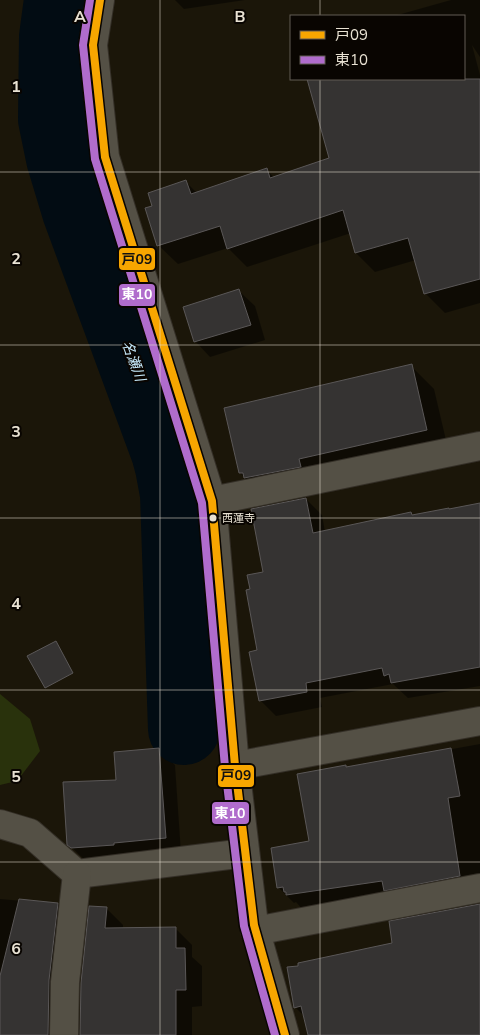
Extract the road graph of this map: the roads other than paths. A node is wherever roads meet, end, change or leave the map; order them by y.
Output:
1 (100, 0) edge
2 (480, 446) edge
3 (212, 501) junction
4 (480, 721) edge
5 (235, 766) junction
6 (0, 824) edge
7 (245, 853) junction
8 (77, 874) junction
9 (480, 888) edge
10 (255, 931) junction
11 (64, 1035) edge
12 (285, 1035) edge

1 - 3 street
2 - 3 street
3 - 5 street
4 - 5 street
5 - 7 street
6 - 8 street
7 - 8 street
7 - 10 street
8 - 11 street
9 - 10 street
10 - 12 street

